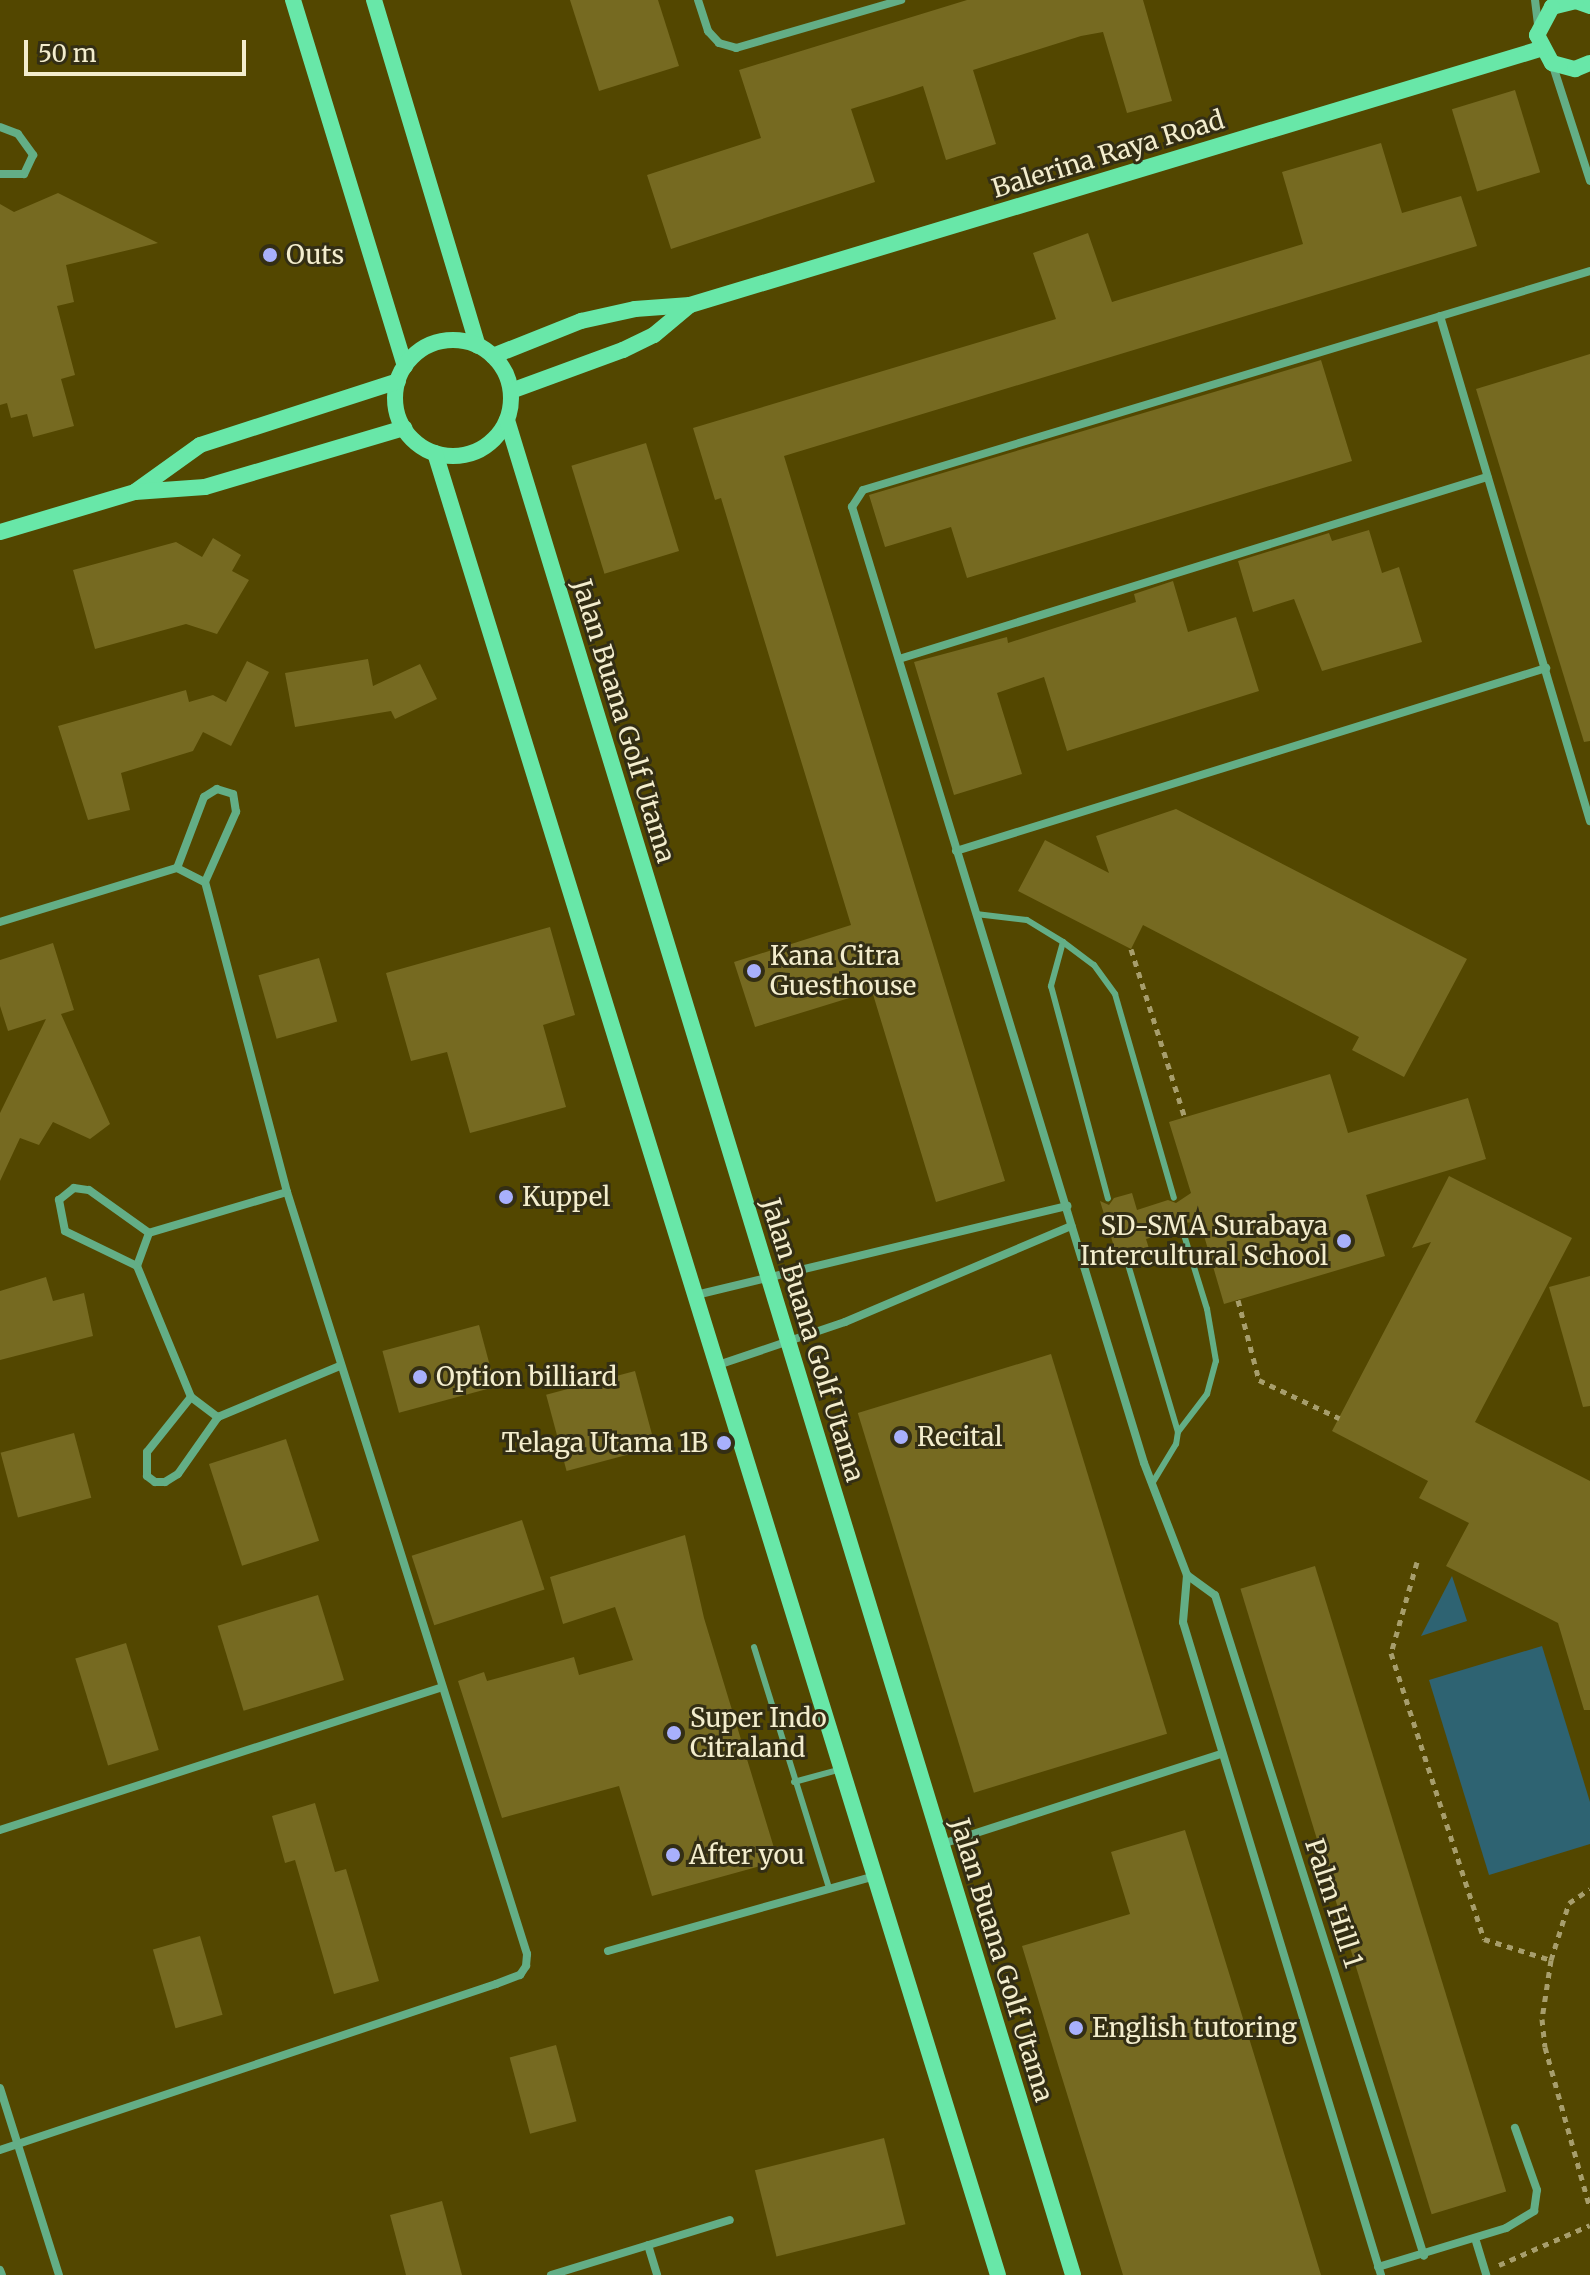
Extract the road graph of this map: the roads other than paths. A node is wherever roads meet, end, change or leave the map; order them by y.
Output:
1 (293, 0) edge
2 (374, 0) edge
3 (698, 0) edge
4 (901, 0) edge
5 (1535, 0) edge
6 (1589, 4) edge
7 (1538, 27) junction
8 (1540, 49) junction
9 (1552, 63) junction
10 (1590, 63) edge
11 (0, 127) edge
12 (0, 174) edge
13 (1590, 181) edge
14 (1590, 271) edge
15 (690, 305) junction
16 (1440, 316) junction
17 (478, 346) junction
18 (493, 356) junction
19 (401, 374) junction
20 (511, 391) junction
21 (507, 420) junction
22 (404, 428) junction
23 (435, 453) junction
24 (1487, 477) junction
25 (135, 492) junction
26 (0, 532) edge
27 (899, 659) junction
28 (1546, 668) junction
29 (1590, 821) edge
30 (956, 851) junction
31 (177, 868) junction
32 (205, 882) junction
33 (974, 914) junction
34 (0, 922) edge
35 (1063, 942) junction
36 (287, 1192) junction
37 (1174, 1198) dead end
38 (1108, 1199) dead end
39 (1067, 1206) junction
40 (1071, 1226) junction
41 (1182, 1228) dead end
42 (149, 1233) junction
43 (1127, 1261) dead end
44 (137, 1266) junction
45 (768, 1274) junction
46 (696, 1295) junction
47 (789, 1343) junction
48 (718, 1365) junction
49 (340, 1366) junction
50 (191, 1397) junction
51 (218, 1417) junction
52 (1178, 1432) junction
53 (1153, 1482) junction
54 (1187, 1575) junction
55 (754, 1647) dead end
56 (440, 1688) junction
57 (1221, 1754) junction
58 (842, 1769) junction
59 (794, 1782) junction
60 (0, 1830) edge
61 (942, 1844) junction
62 (875, 1876) junction
63 (829, 1888) junction
64 (608, 1951) dead end
65 (0, 2088) edge
66 (1515, 2128) dead end
67 (18, 2145) junction
68 (0, 2150) edge
69 (730, 2220) dead end
70 (1475, 2238) junction
71 (648, 2245) junction
72 (1424, 2256) junction
73 (1380, 2271) edge
74 (1485, 2273) edge
75 (59, 2275) edge
76 (551, 2275) edge
77 (657, 2275) edge
78 (998, 2275) edge
79 (1073, 2275) edge

1 - 19 main road
2 - 17 main road
3 - 4 street
5 - 7 street
6 - 7 main road
7 - 8 main road
8 - 9 main road
8 - 15 main road, Balerina Raya Road
9 - 10 main road
9 - 13 street
11 - 12 street
14 - 16 street
15 - 18 main road, Balerina Raya Road
15 - 20 main road, Balerina Raya Road
16 - 24 street
16 - 27 street, Palm Hill 1
17 - 18 main road
17 - 19 main road
18 - 20 main road
19 - 22 main road
19 - 25 main road
20 - 21 main road
21 - 23 main road
21 - 45 main road, Jalan Buana Golf Utama
22 - 23 main road
22 - 25 main road
23 - 46 main road
24 - 27 street
24 - 28 street
25 - 26 main road
27 - 30 street, Palm Hill 1
28 - 29 street
28 - 30 street
30 - 33 street, Palm Hill 1
31 - 32 street
31 - 32 street
31 - 34 street
32 - 36 street
33 - 35 lane
33 - 39 street, Palm Hill 1
35 - 37 lane
35 - 38 lane
36 - 42 street
36 - 49 street
39 - 40 street, Palm Hill 1
39 - 45 street
40 - 47 street
40 - 53 street, Palm Hill 1
41 - 52 lane
42 - 44 street
42 - 44 street
43 - 52 lane
44 - 50 street
45 - 46 street
45 - 47 main road, Jalan Buana Golf Utama
46 - 48 main road
47 - 48 street
47 - 61 main road, Jalan Buana Golf Utama
48 - 58 main road
49 - 51 street
49 - 56 street
50 - 51 street
50 - 51 street
52 - 53 lane
53 - 54 street, Palm Hill 1
54 - 57 street, Palm Hill 1
54 - 72 street, Palm Hill 1
55 - 59 lane
56 - 60 street
56 - 67 street
57 - 61 street
57 - 73 street, Palm Hill 1
58 - 59 lane
58 - 62 main road
59 - 63 lane
61 - 79 main road, Jalan Buana Golf Utama
62 - 63 street
62 - 78 main road
63 - 64 street
65 - 67 street
66 - 70 street, Palm Hill 1
67 - 68 street
67 - 75 street
69 - 71 street
70 - 72 street, Palm Hill 1
70 - 74 street
71 - 76 street
71 - 77 street
72 - 73 street, Palm Hill 1

